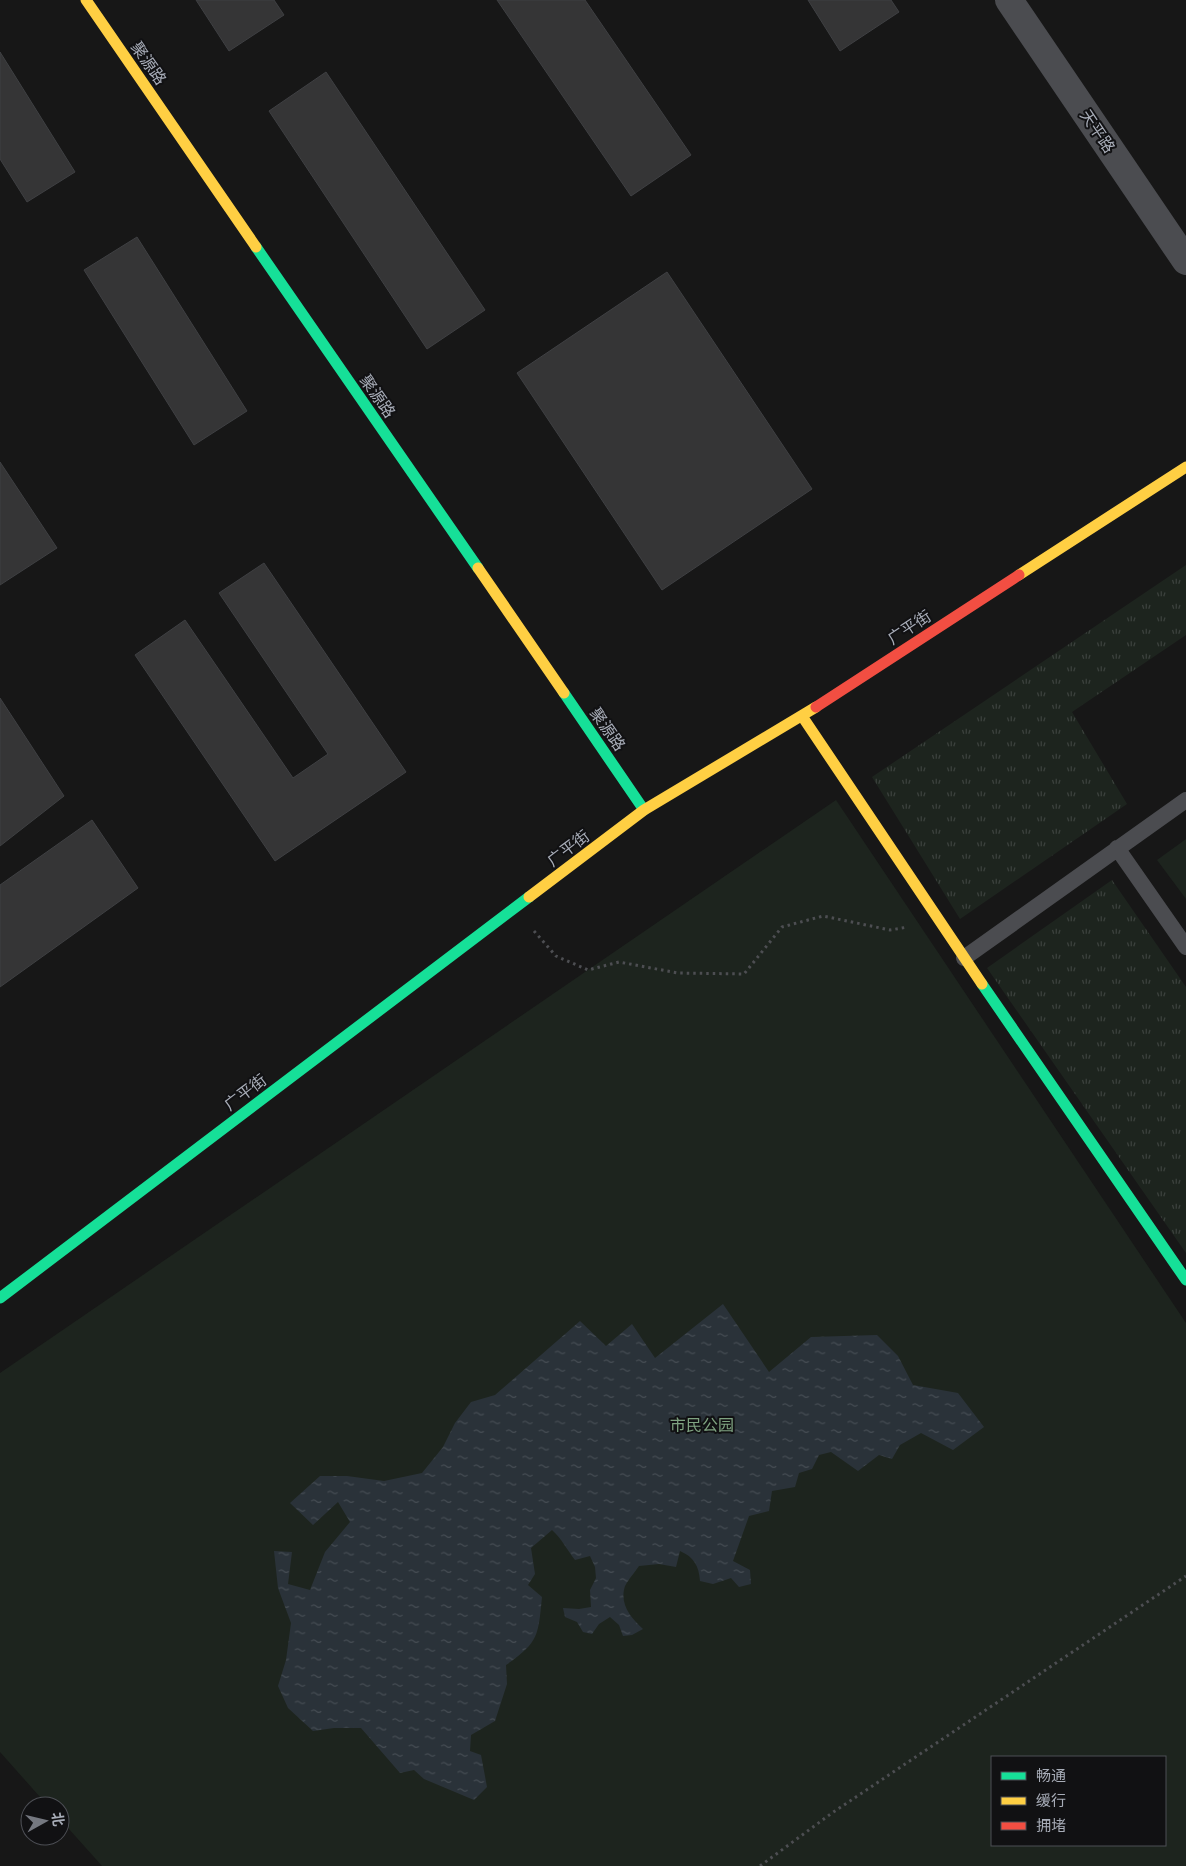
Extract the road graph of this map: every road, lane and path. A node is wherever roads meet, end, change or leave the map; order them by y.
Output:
1 (86, 0) edge
2 (1009, 0) edge
3 (1186, 262) edge
4 (1186, 467) edge
5 (802, 716) junction
6 (1186, 800) edge
7 (644, 810) junction
8 (1117, 848) junction
9 (515, 908) junction
10 (941, 923) junction
11 (1186, 947) edge
12 (964, 958) junction
13 (1186, 1280) edge
14 (0, 1298) edge
15 (1186, 1576) edge
16 (760, 1866) edge

1 - 7 street, 聚源路
2 - 3 street, 天平路
4 - 5 street, 广平街
5 - 7 street, 广平街
5 - 10 street
6 - 8 lane
7 - 9 street, 广平街
8 - 11 lane
8 - 12 lane
9 - 10 path
9 - 14 street, 广平街
10 - 12 street
12 - 13 street
15 - 16 path

